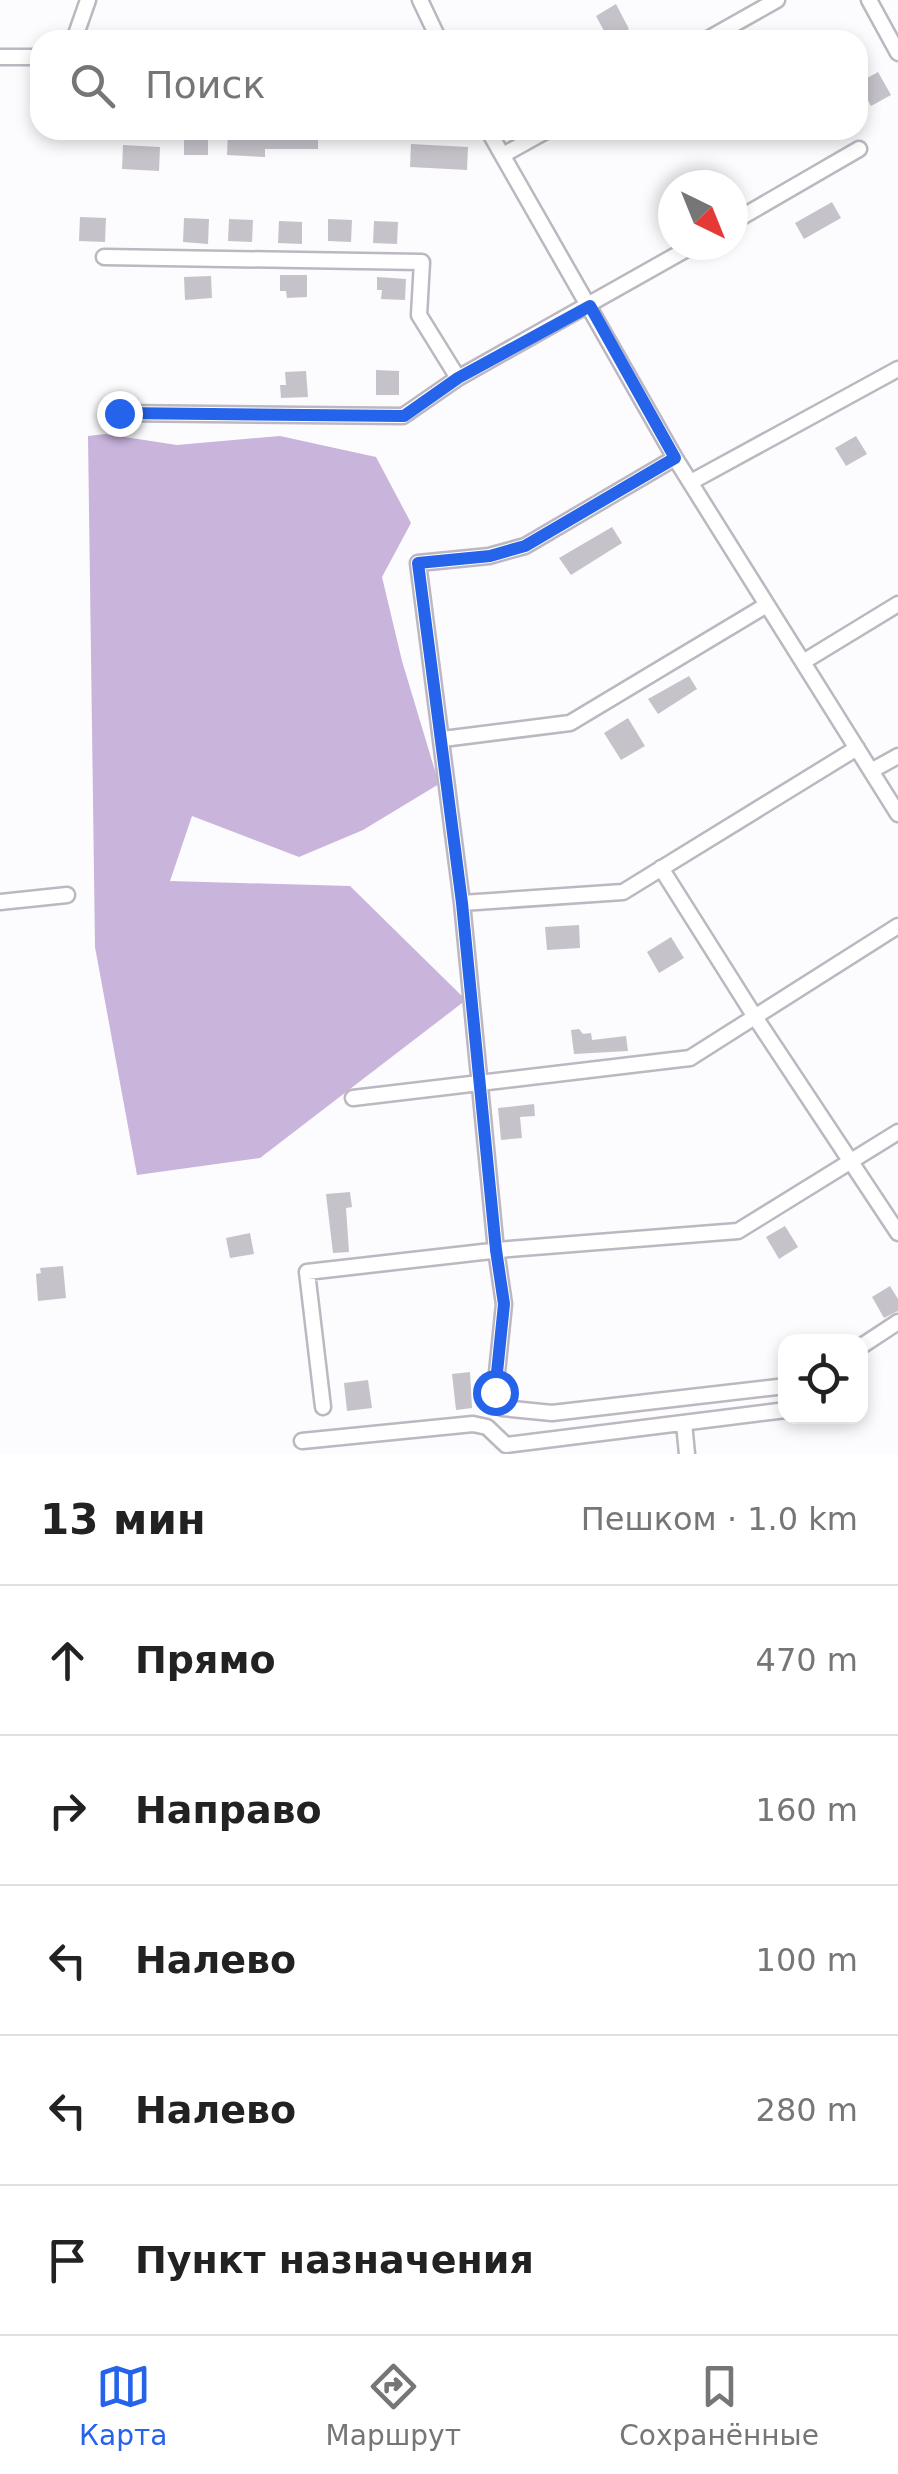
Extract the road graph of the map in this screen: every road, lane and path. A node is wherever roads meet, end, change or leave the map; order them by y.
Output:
1 (88, 0) edge
2 (420, 0) edge
3 (777, 0) edge
4 (868, 0) edge
5 (78, 30) edge
6 (435, 30) edge
7 (724, 30) edge
8 (898, 53) edge
9 (30, 57) edge
10 (0, 58) edge
11 (494, 140) edge
12 (531, 140) edge
13 (858, 149) dead end
14 (503, 156) junction
15 (748, 213) edge
16 (104, 257) dead end
17 (668, 260) edge
18 (590, 306) junction
19 (898, 368) edge
20 (458, 378) junction
21 (119, 413) dead end
22 (675, 458) junction
23 (691, 482) junction
24 (898, 604) edge
25 (765, 606) junction
26 (803, 662) junction
27 (443, 738) junction
28 (856, 748) junction
29 (898, 756) edge
30 (871, 771) junction
31 (898, 814) edge
32 (662, 868) junction
33 (67, 895) dead end
34 (0, 902) edge
35 (462, 903) junction
36 (898, 926) edge
37 (755, 1017) junction
38 (481, 1082) junction
39 (353, 1098) dead end
40 (898, 1132) edge
41 (851, 1162) junction
42 (898, 1233) edge
43 (496, 1250) junction
44 (898, 1322) edge
45 (868, 1341) edge
46 (778, 1387) edge
47 (323, 1406) dead end
48 (778, 1411) edge
49 (684, 1423) junction
50 (302, 1441) dead end
51 (507, 1450) edge
52 (687, 1454) edge

1 - 5 street
2 - 6 street
3 - 7 street
4 - 8 street
9 - 10 street
11 - 14 street
12 - 14 street
13 - 15 street
14 - 18 street
16 - 20 street
17 - 18 street
18 - 20 street
18 - 22 street
19 - 23 street
20 - 21 street
22 - 23 street
22 - 27 street
23 - 25 street
24 - 26 street
25 - 26 street
25 - 27 street
26 - 28 street
27 - 35 street
28 - 30 street
28 - 32 street
29 - 30 street
30 - 31 street
32 - 35 street
32 - 37 street
33 - 34 street
35 - 38 street
36 - 37 street
37 - 38 street
37 - 41 street
38 - 39 street
38 - 43 street
40 - 41 street
41 - 42 street
41 - 43 street
43 - 46 street
43 - 47 street
44 - 45 street
48 - 49 street
49 - 51 street
49 - 52 street
50 - 51 street

